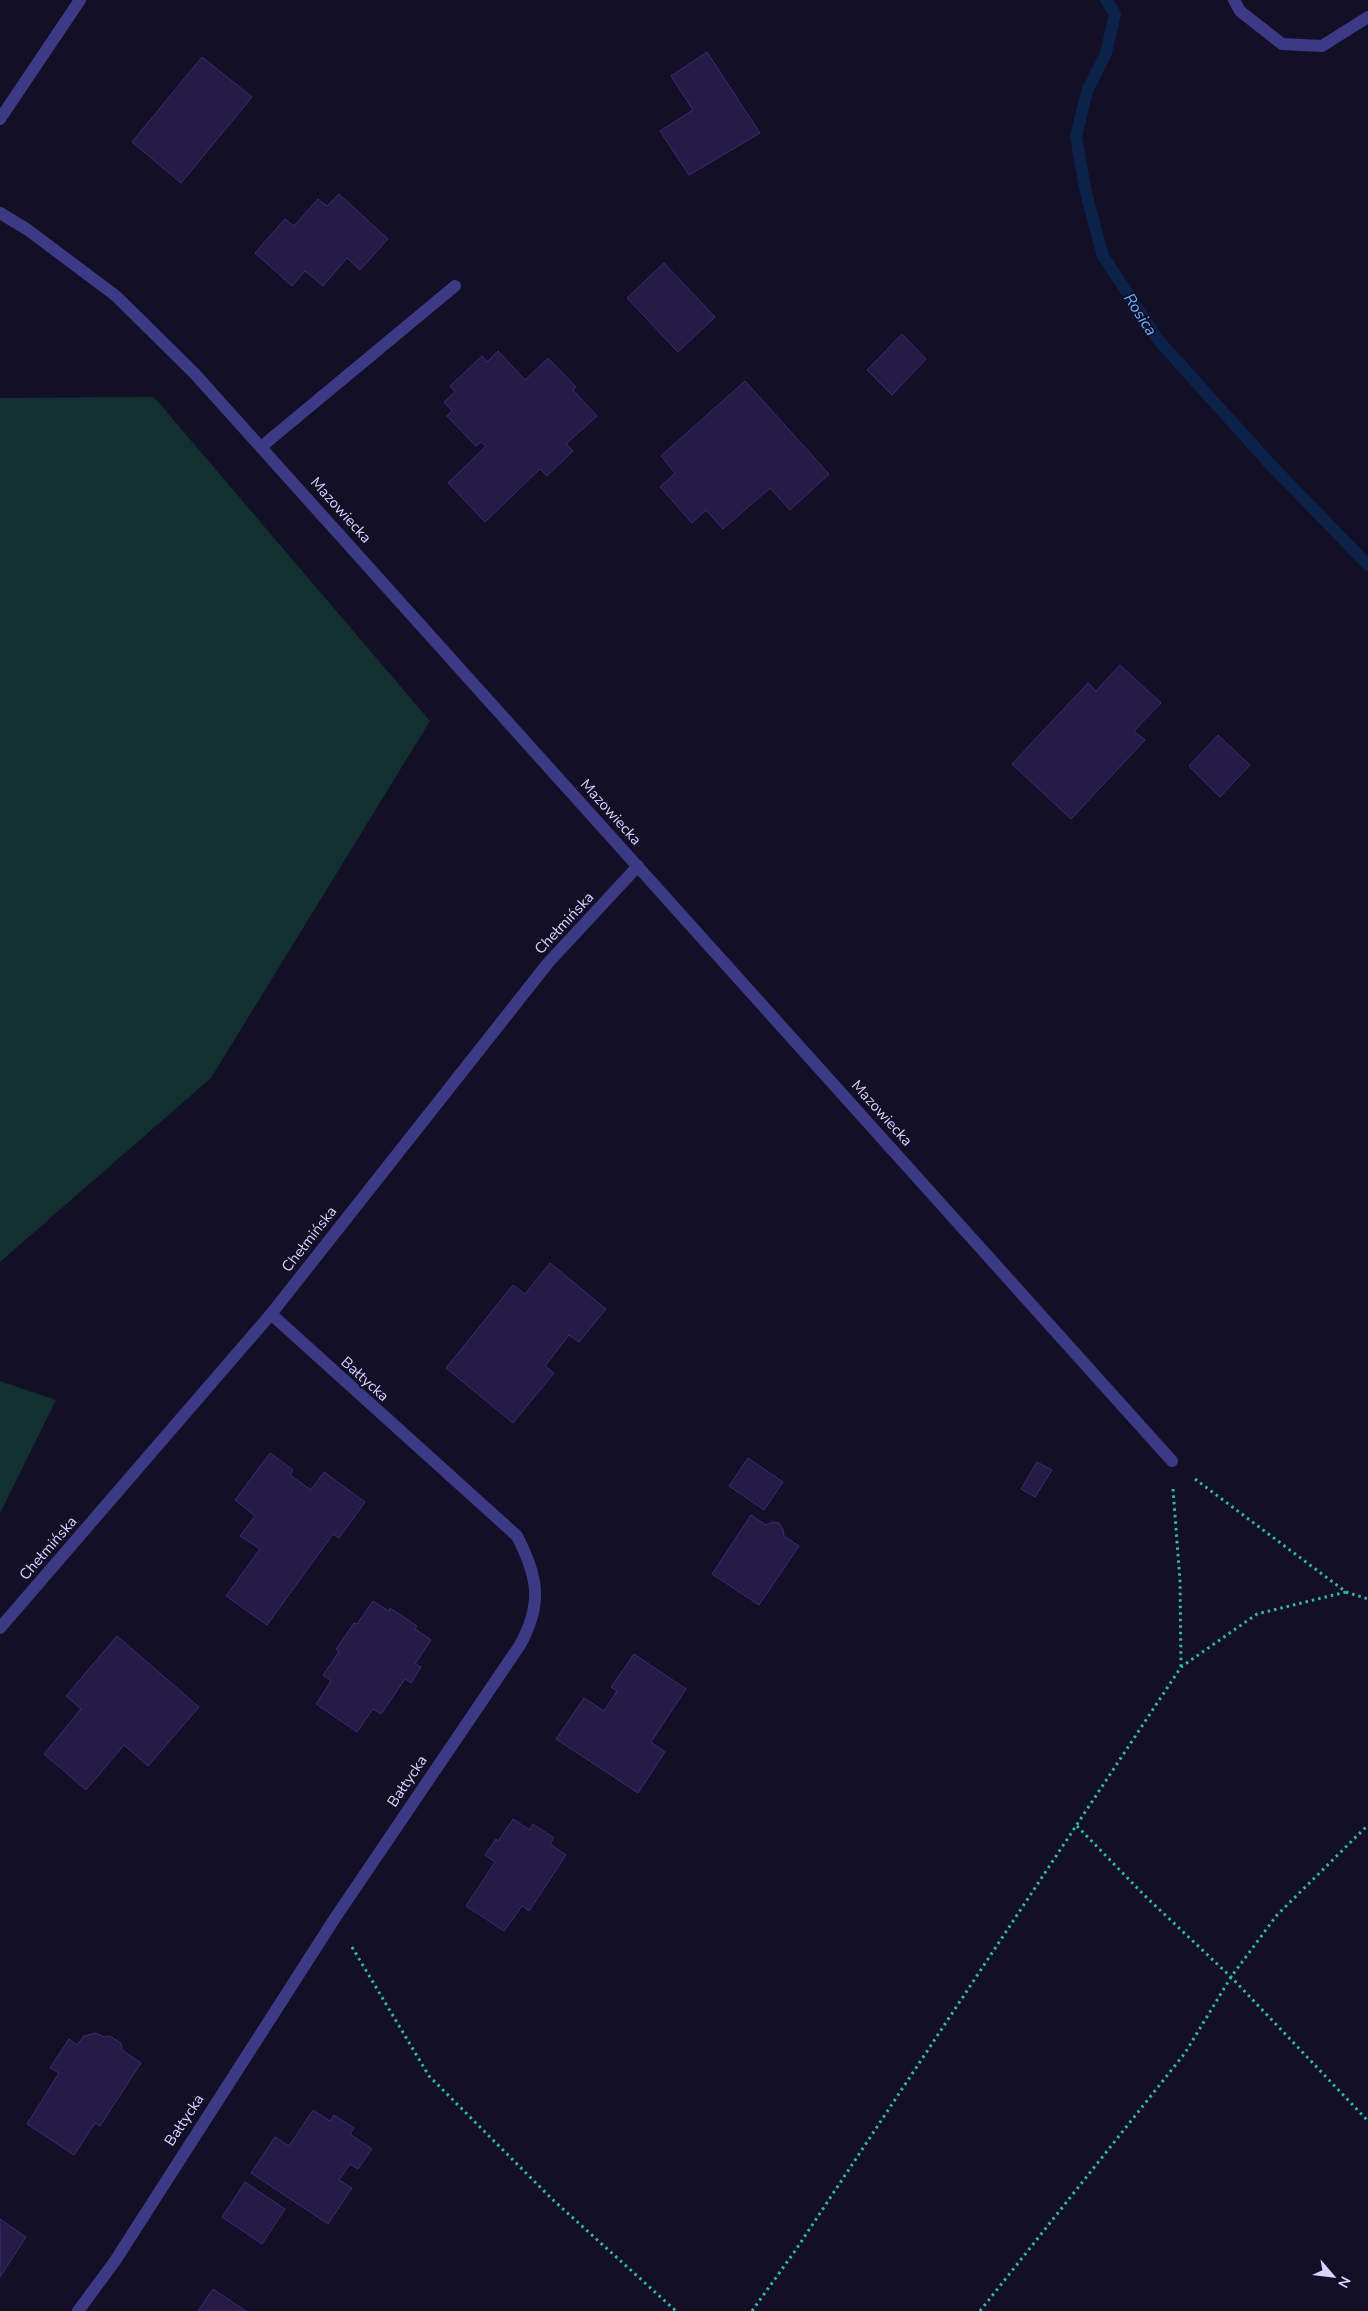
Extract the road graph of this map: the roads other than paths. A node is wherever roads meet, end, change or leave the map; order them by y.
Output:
1 (80, 0) edge
2 (1234, 0) edge
3 (1368, 18) edge
4 (0, 119) edge
5 (0, 213) edge
6 (455, 286) dead end
7 (261, 447) junction
8 (638, 866) junction
9 (271, 1314) junction
10 (1172, 1461) road end
11 (0, 1628) edge
12 (78, 2311) edge

1 - 4 street
2 - 3 street
5 - 7 street, Mazowiecka
6 - 7 street
7 - 8 street, Mazowiecka
8 - 9 street, Chełmińska
8 - 10 street, Mazowiecka
9 - 11 street, Chełmińska
9 - 12 street, Bałtycka

